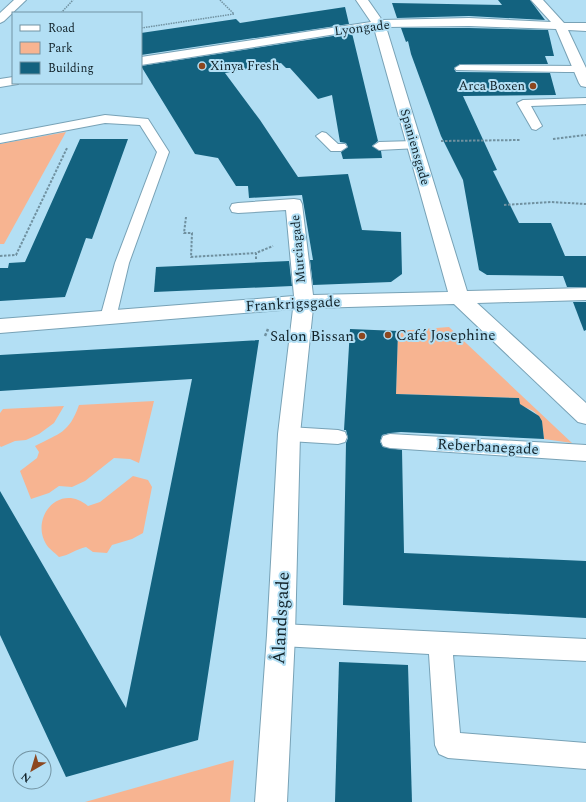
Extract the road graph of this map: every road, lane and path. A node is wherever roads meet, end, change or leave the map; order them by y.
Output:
1 (20, 0) edge
2 (73, 0) edge
3 (220, 0) edge
4 (362, 0) edge
5 (537, 0) edge
6 (62, 12) edge
7 (0, 19) edge
8 (379, 24) junction
9 (560, 25) junction
10 (586, 27) edge
11 (142, 28) edge
12 (142, 61) edge
13 (460, 68) dead end
14 (580, 69) junction
15 (12, 81) edge
16 (0, 83) edge
17 (586, 83) edge
18 (586, 101) edge
19 (78, 124) junction
20 (536, 126) dead end
21 (586, 135) edge
22 (322, 136) dead end
23 (0, 139) edge
24 (552, 139) dead end
25 (523, 140) dead end
26 (441, 141) dead end
27 (414, 145) junction
28 (379, 146) dead end
29 (341, 147) dead end
30 (586, 204) edge
31 (504, 205) dead end
32 (238, 208) dead end
33 (186, 217) dead end
34 (256, 253) dead end
35 (0, 256) edge
36 (586, 294) edge
37 (459, 298) junction
38 (304, 302) junction
39 (108, 318) junction
40 (0, 326) edge
41 (586, 416) edge
42 (289, 434) junction
43 (338, 437) dead end
44 (390, 441) dead end
45 (586, 453) edge
46 (281, 635) junction
47 (440, 644) junction
48 (586, 650) edge
49 (586, 756) edge
50 (270, 802) edge

1 - 7 street
2 - 6 path
3 - 11 path
4 - 8 street, Spaniensgade
5 - 9 street
8 - 9 street, Lyongade
8 - 12 street, Lyongade
8 - 27 street, Spaniensgade
9 - 10 street, Lyongade
9 - 14 street
13 - 14 lane
14 - 17 street
15 - 16 street
18 - 20 lane
19 - 23 lane
19 - 35 path
19 - 39 lane
21 - 24 path
22 - 29 lane
25 - 26 path
27 - 28 lane
27 - 37 street, Spaniensgade
30 - 31 path
32 - 38 street, Murciagade
33 - 34 path
36 - 37 street, Frankrigsgade
37 - 38 street, Frankrigsgade
37 - 41 street
38 - 39 street, Frankrigsgade
38 - 42 street, Ålandsgade
39 - 40 street, Frankrigsgade
42 - 43 lane
42 - 46 street, Ålandsgade
44 - 45 lane, Reberbanegade
46 - 47 lane
46 - 50 street, Ålandsgade
47 - 48 lane
47 - 49 lane

